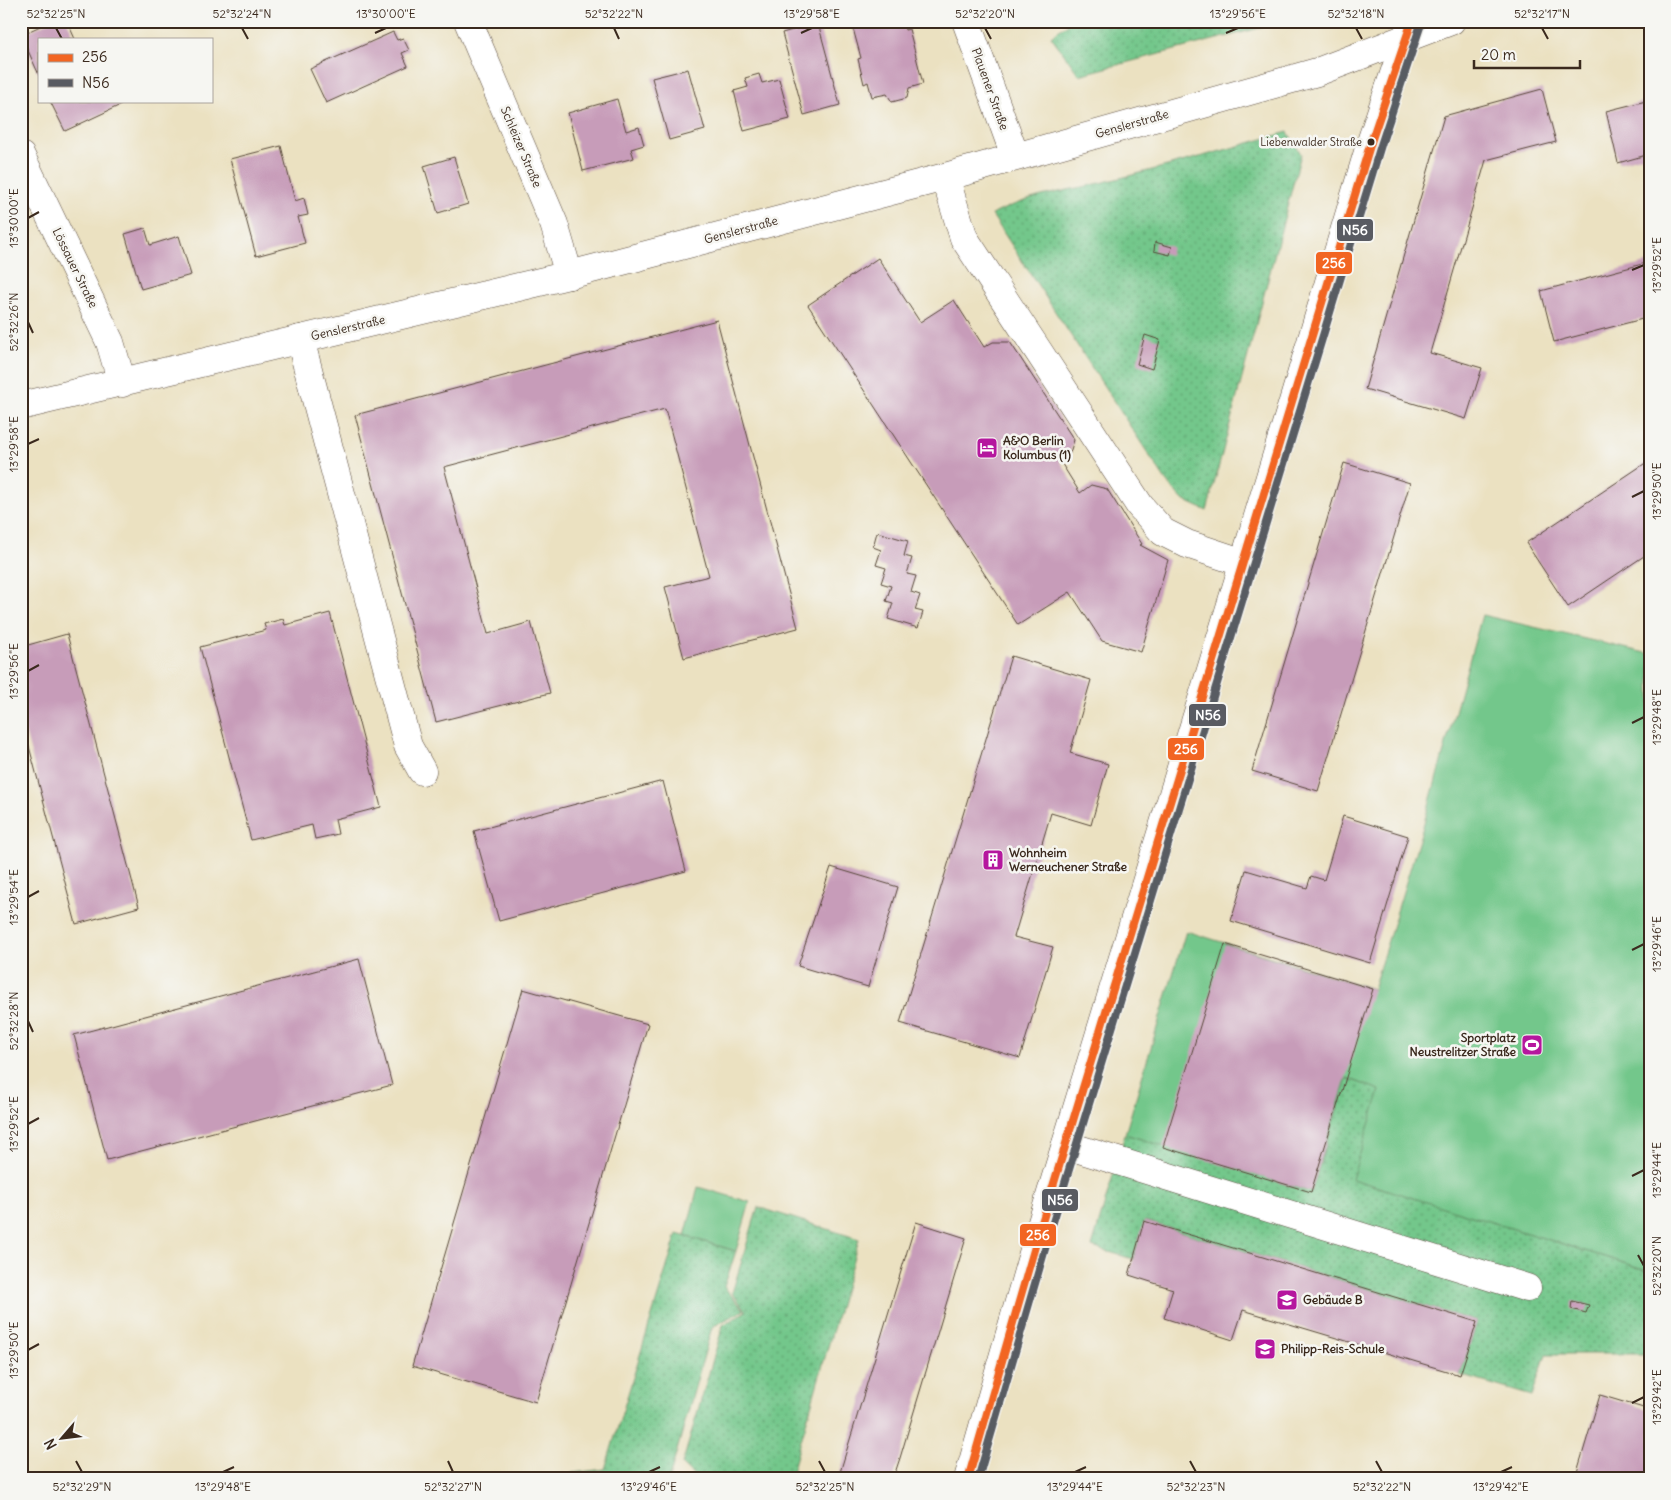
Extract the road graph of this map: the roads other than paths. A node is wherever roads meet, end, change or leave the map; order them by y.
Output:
1 (468, 21) edge
2 (966, 21) edge
3 (1451, 21) edge
4 (1410, 30) edge
5 (21, 156) edge
6 (1015, 156) junction
7 (945, 177) junction
8 (569, 275) junction
9 (300, 340) junction
10 (122, 382) junction
11 (21, 406) edge
12 (1244, 562) junction
13 (422, 771) dead end
14 (1066, 1145) junction
15 (1527, 1288) dead end
16 (968, 1479) edge

1 - 8 street, Schleizer Straße
2 - 6 street, Plauener Straße
3 - 4 street, Genslerstraße
4 - 6 street, Genslerstraße
4 - 12 street
5 - 10 street, Lössauer Straße
6 - 7 street, Genslerstraße
7 - 8 street, Genslerstraße
7 - 12 street
8 - 9 street, Genslerstraße
9 - 10 street, Genslerstraße
9 - 13 street
10 - 11 street, Genslerstraße
12 - 14 street
14 - 15 street
14 - 16 street

